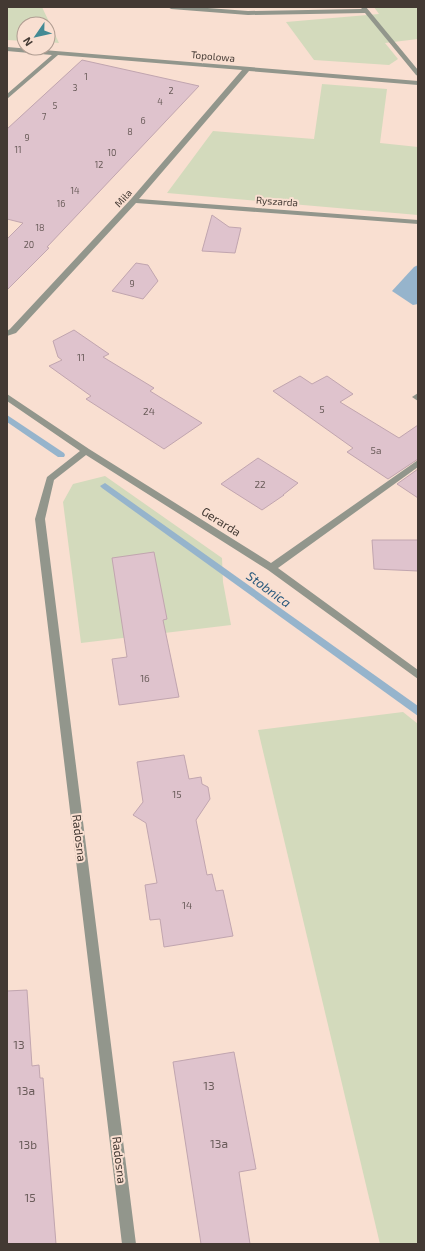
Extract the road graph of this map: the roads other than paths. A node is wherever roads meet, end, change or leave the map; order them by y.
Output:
1 (171, 7) edge
2 (365, 9) edge
3 (7, 49) edge
4 (57, 53) junction
5 (247, 69) junction
6 (418, 74) edge
7 (418, 83) edge
8 (7, 97) edge
9 (134, 200) junction
10 (418, 222) edge
11 (7, 334) edge
12 (7, 397) edge
13 (86, 451) junction
14 (418, 463) edge
15 (271, 568) junction
16 (418, 675) edge
17 (129, 1244) edge

1 - 2 street
2 - 6 street
3 - 4 street, Topolowa
4 - 5 street, Topolowa
4 - 8 street
5 - 7 street, Topolowa
5 - 9 street, Miła
9 - 10 street, Ryszarda
9 - 11 street, Miła
12 - 13 street, Gerarda
13 - 15 street, Gerarda
13 - 17 street, Radosna
14 - 15 street
15 - 16 street, Gerarda

